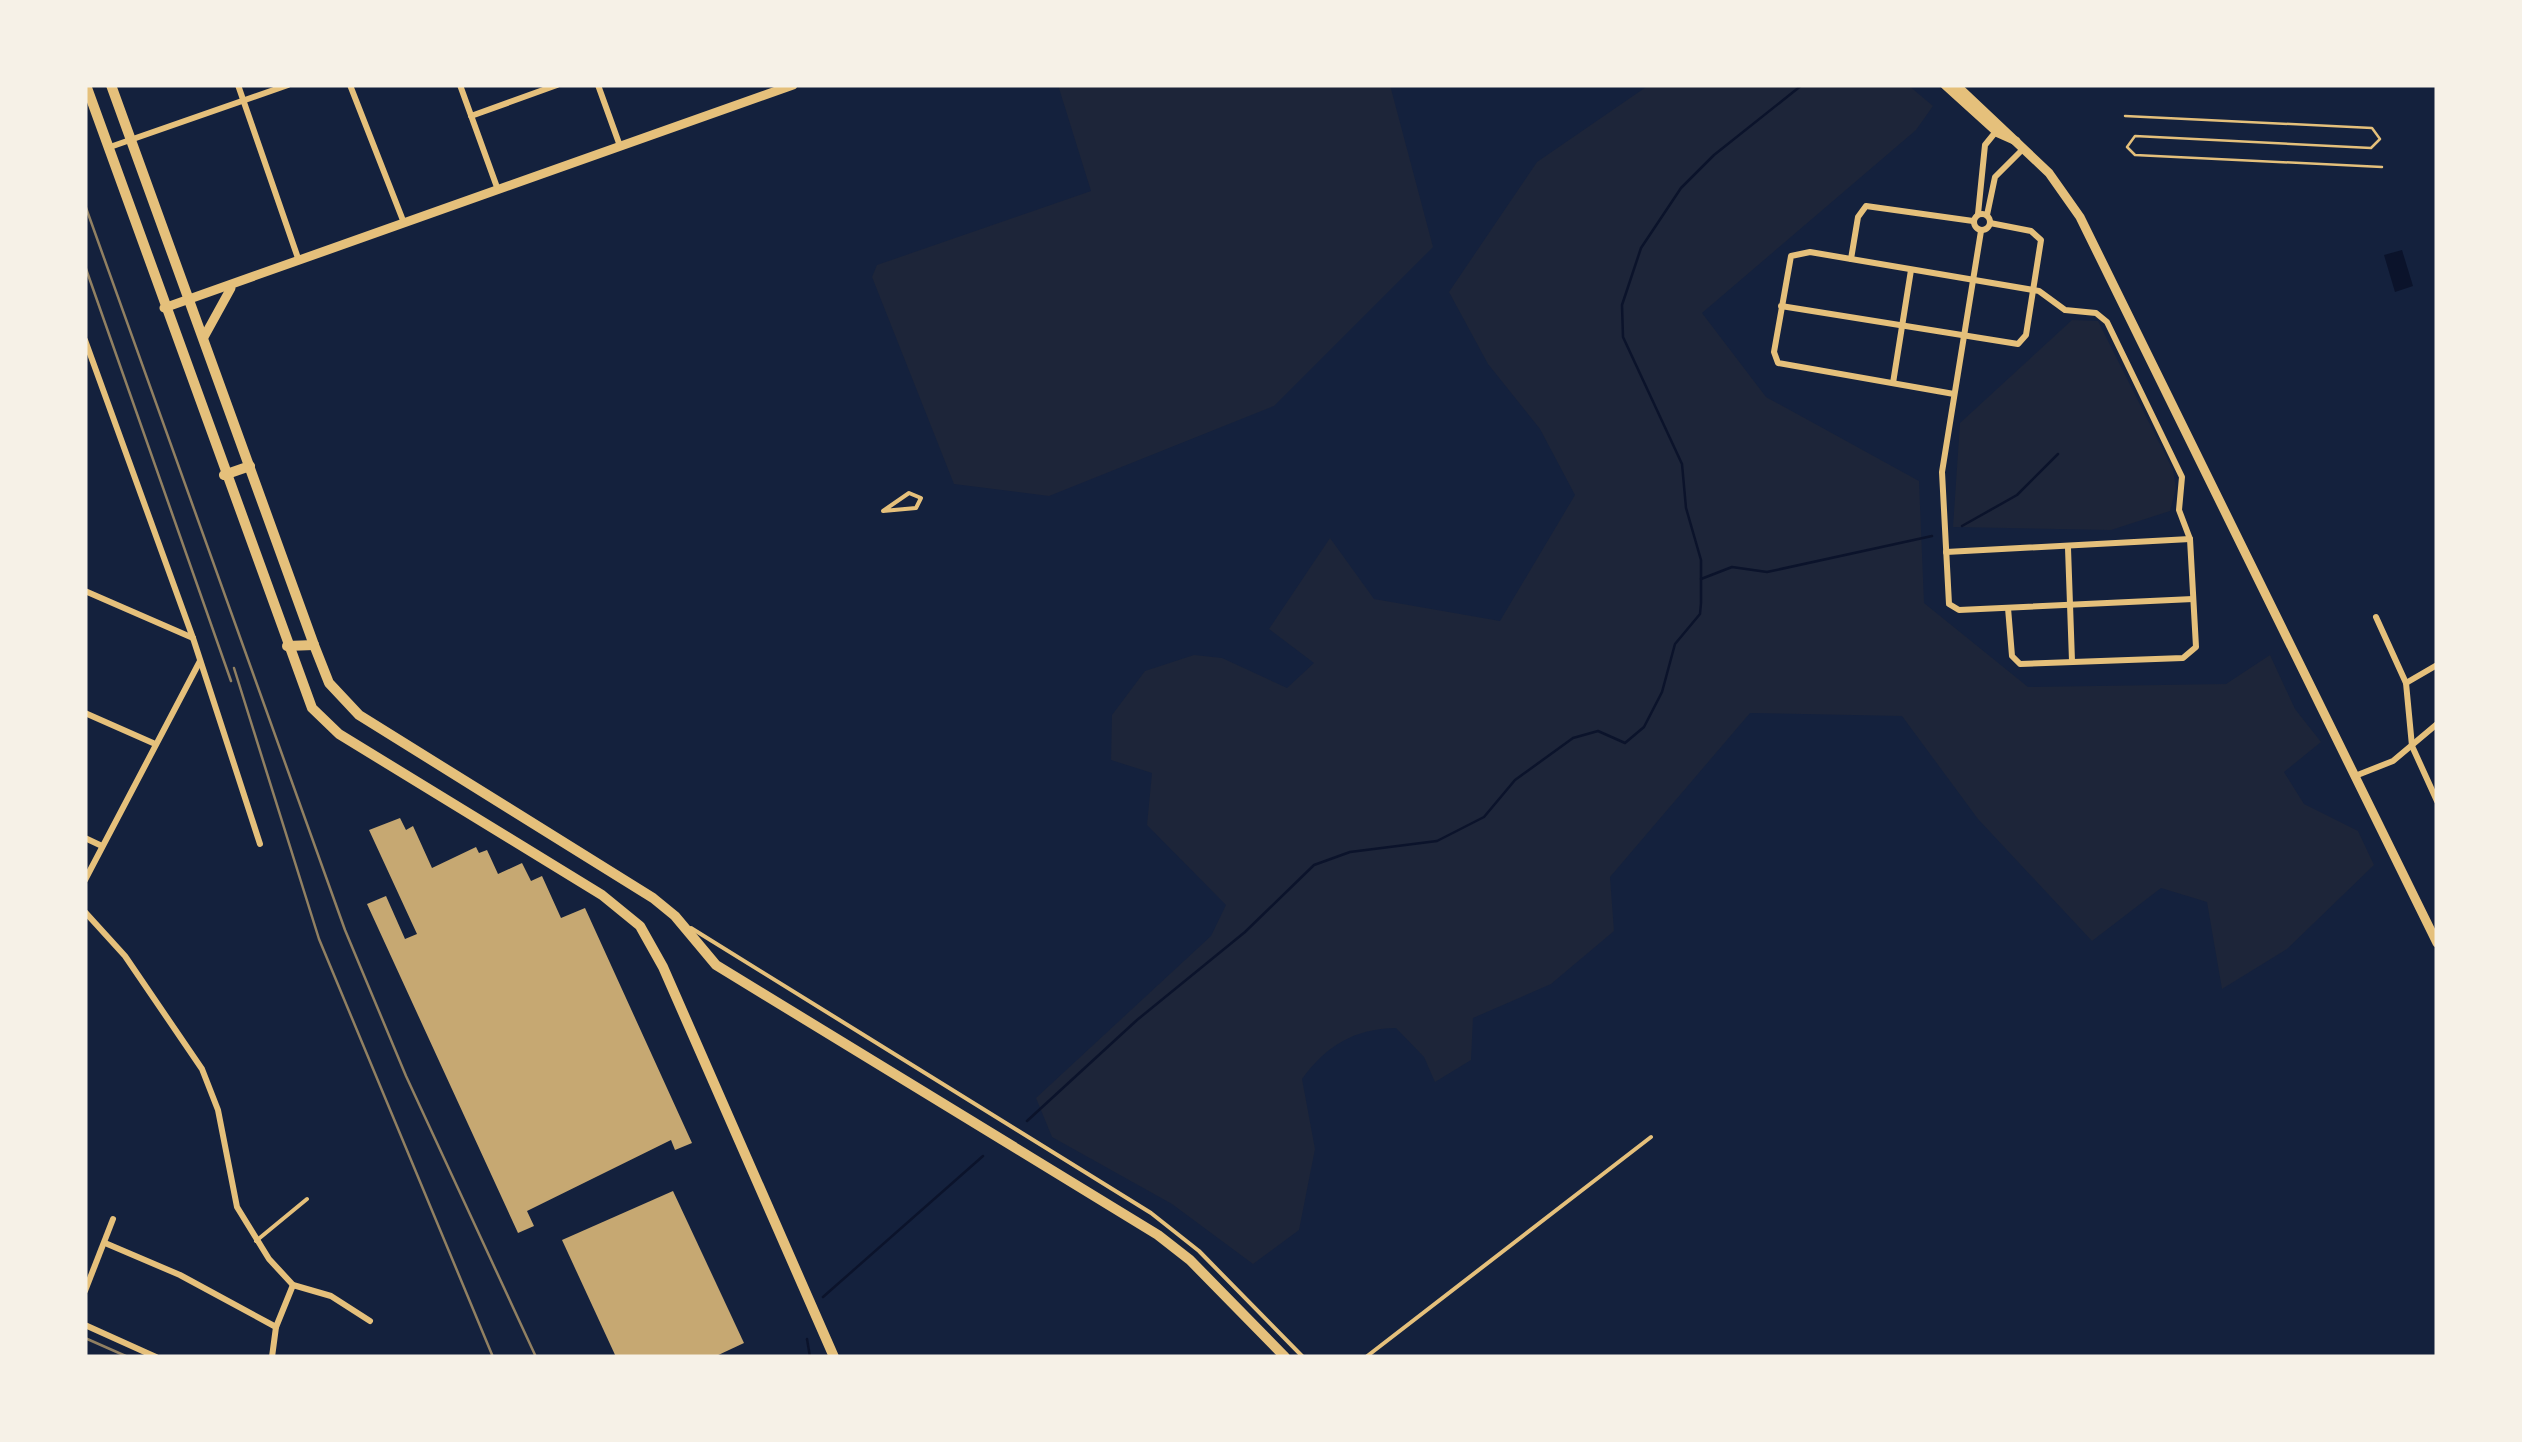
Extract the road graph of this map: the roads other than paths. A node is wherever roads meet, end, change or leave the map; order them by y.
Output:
1 (86, 85) edge
2 (111, 85) edge
3 (238, 85) edge
4 (288, 85) edge
5 (350, 85) edge
6 (460, 85) edge
7 (557, 85) edge
8 (598, 85) edge
9 (793, 85) edge
10 (1945, 85) edge
11 (1956, 85) edge
12 (244, 100) junction
13 (471, 116) junction
14 (1996, 131) junction
15 (2009, 131) junction
16 (132, 138) junction
17 (2021, 145) junction
18 (620, 146) junction
19 (106, 149) junction
20 (498, 191) junction
21 (1982, 218) junction
22 (404, 224) junction
23 (1851, 260) junction
24 (299, 262) junction
25 (1911, 270) junction
26 (1972, 279) junction
27 (231, 288) junction
28 (2033, 290) junction
29 (190, 300) junction
30 (1781, 306) junction
31 (164, 308) junction
32 (1902, 327) junction
33 (1963, 336) junction
34 (204, 337) junction
35 (85, 340) edge
36 (1893, 383) junction
37 (1954, 394) junction
38 (250, 466) junction
39 (224, 476) junction
40 (883, 511) joint
41 (2190, 539) junction
42 (2068, 548) junction
43 (1946, 552) junction
44 (85, 591) edge
45 (2193, 599) junction
46 (2070, 606) junction
47 (2008, 608) junction
48 (2376, 616) dead end
49 (193, 638) junction
50 (314, 644) junction
51 (286, 646) junction
52 (201, 660) junction
53 (2072, 661) junction
54 (2437, 664) edge
55 (2406, 683) junction
56 (85, 714) edge
57 (2437, 724) edge
58 (153, 743) junction
59 (2412, 746) junction
60 (418, 753) junction
61 (404, 776) junction
62 (2352, 776) junction
63 (2437, 801) edge
64 (85, 838) edge
65 (260, 844) dead end
66 (102, 846) junction
67 (85, 880) edge
68 (85, 912) edge
69 (682, 924) junction
70 (2437, 942) edge
71 (1652, 1137) dead end
72 (307, 1199) dead end
73 (113, 1218) dead end
74 (256, 1241) junction
75 (105, 1243) junction
76 (293, 1284) junction
77 (85, 1291) edge
78 (370, 1321) dead end
79 (85, 1326) edge
80 (276, 1327) junction
81 (156, 1357) edge
82 (272, 1357) edge
83 (834, 1357) edge
84 (1285, 1357) edge
85 (1302, 1357) edge
86 (1366, 1357) edge

1 - 19 main road
2 - 16 main road
3 - 12 street
4 - 12 street
5 - 22 street
6 - 13 street
7 - 13 street
8 - 18 street
9 - 18 main road
10 - 14 main road
11 - 15 main road
12 - 16 street
12 - 24 street
13 - 20 street
14 - 15 street
14 - 17 main road
14 - 21 street
15 - 17 main road
16 - 19 street
16 - 29 main road
17 - 21 street
17 - 62 main road
18 - 20 main road
19 - 31 main road
20 - 22 main road
21 - 23 street
21 - 26 street
21 - 28 street
22 - 24 main road
23 - 25 street
23 - 30 street
24 - 27 main road
25 - 26 street
25 - 32 street
26 - 28 street
26 - 33 street
27 - 29 main road
27 - 34 main road
28 - 33 street
28 - 41 street
29 - 31 main road
29 - 34 main road
30 - 32 street
30 - 36 street
31 - 39 main road
32 - 33 street
32 - 36 street
33 - 37 street
34 - 38 main road
35 - 49 street
36 - 37 street
37 - 43 street
38 - 39 main road
38 - 50 main road
39 - 51 main road
40 - 40 lane
41 - 42 street
41 - 45 street
42 - 43 street
42 - 46 street
43 - 47 street
44 - 49 street
45 - 46 street
45 - 53 street
46 - 47 street
46 - 53 street
47 - 53 street
48 - 55 street
49 - 52 street
50 - 51 main road
50 - 60 main road
51 - 61 main road
52 - 58 street
52 - 65 street
54 - 55 street
55 - 59 street
56 - 58 street
57 - 59 street
58 - 66 street
59 - 62 street
59 - 63 street
60 - 61 main road
60 - 69 main road
61 - 83 main road
62 - 70 main road
64 - 66 street
66 - 67 street
68 - 74 street
69 - 84 main road
69 - 85 lane
71 - 86 lane
72 - 74 lane
73 - 75 street
74 - 76 street
75 - 77 street
75 - 80 street
76 - 78 street
76 - 80 street
79 - 81 street
80 - 82 street

